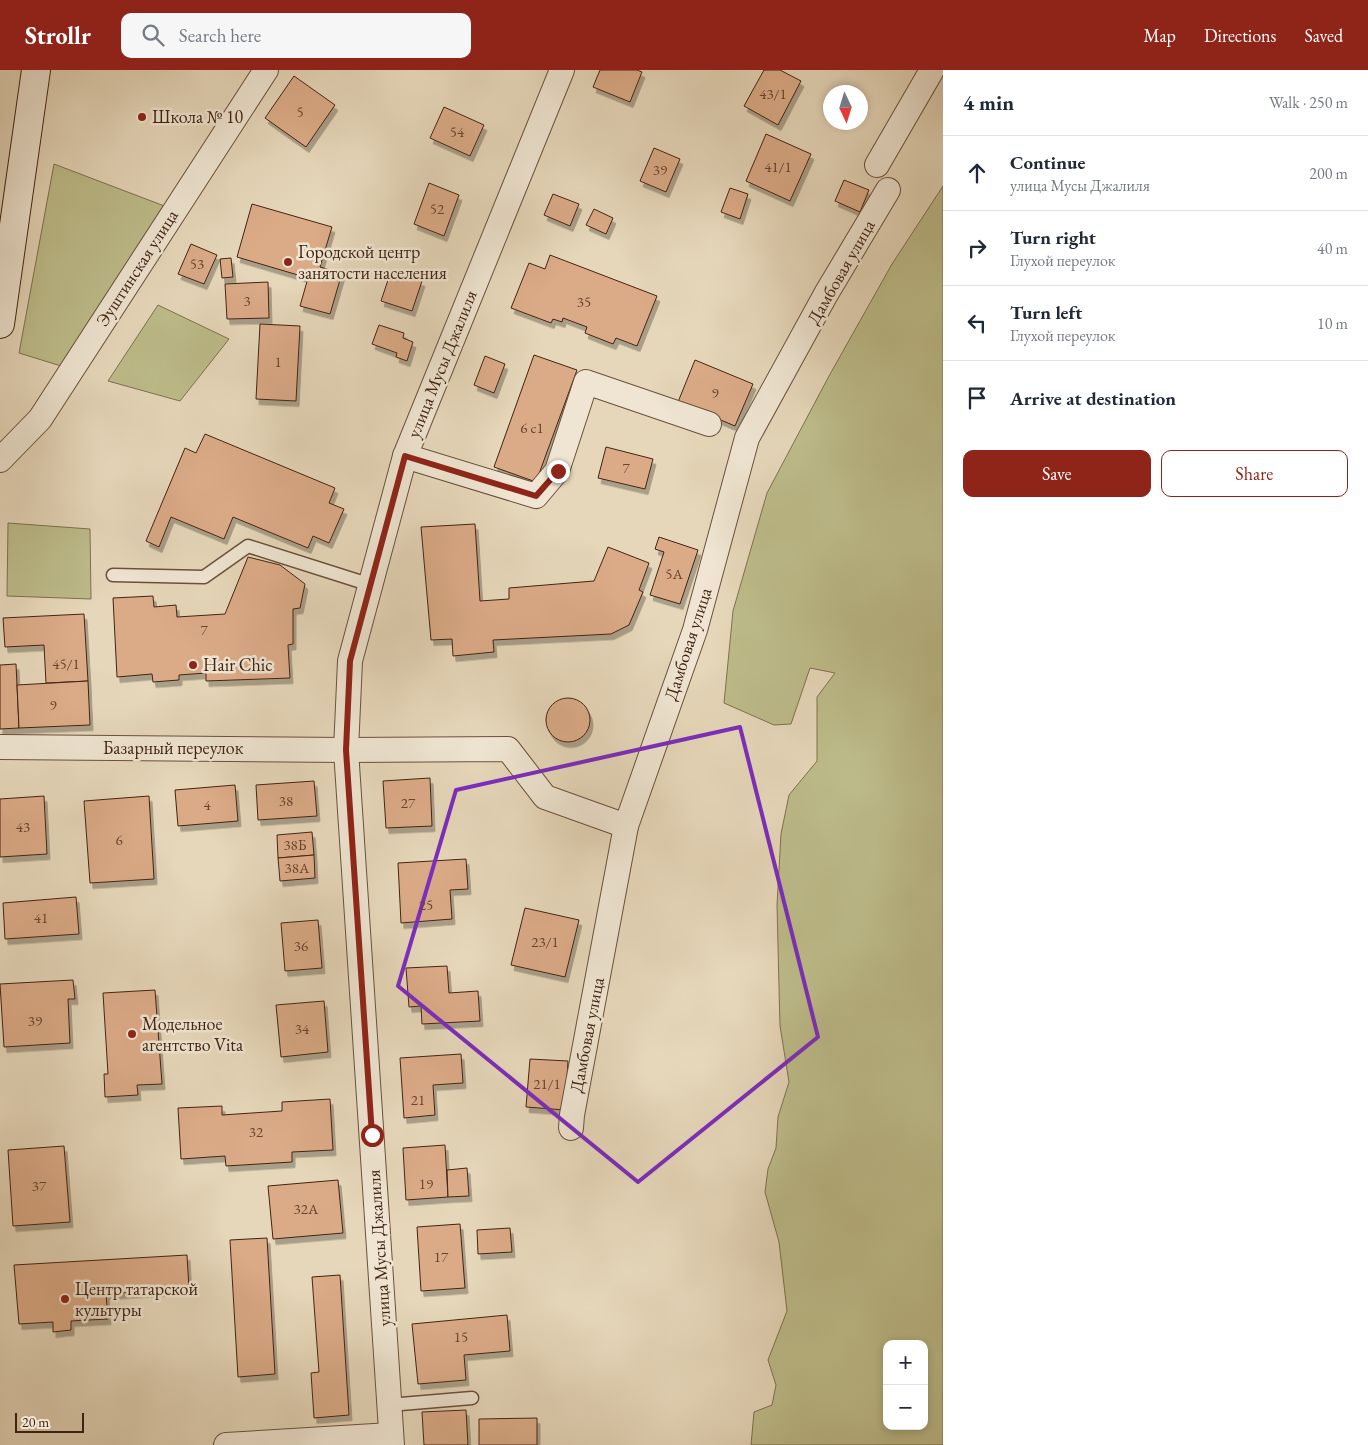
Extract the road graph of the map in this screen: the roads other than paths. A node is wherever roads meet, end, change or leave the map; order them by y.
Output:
1 (36, 70) edge
2 (266, 70) edge
3 (562, 70) edge
4 (932, 70) edge
5 (877, 165) dead end
6 (888, 190) dead end
7 (3, 285) edge
8 (0, 324) edge
9 (709, 424) dead end
10 (405, 456) junction
11 (0, 460) edge
12 (113, 575) dead end
13 (370, 585) junction
14 (0, 747) edge
15 (346, 750) junction
16 (626, 826) junction
17 (570, 1128) dead end
18 (472, 1398) dead end
19 (389, 1405) junction
20 (392, 1440) edge
21 (226, 1445) edge

1 - 7 main road
2 - 11 street, Эуштинская улица
3 - 10 street, улица Мусы Джалиля
4 - 5 street
6 - 16 street, Дамбовая улица
7 - 8 main road
9 - 10 street
10 - 13 street, улица Мусы Джалиля
12 - 13 lane
13 - 15 street, улица Мусы Джалиля
14 - 15 street, Базарный переулок
15 - 16 street, Базарный переулок
15 - 19 street, улица Мусы Джалиля
16 - 17 street, Дамбовая улица
18 - 19 lane
19 - 20 street, улица Мусы Джалиля
20 - 21 street

